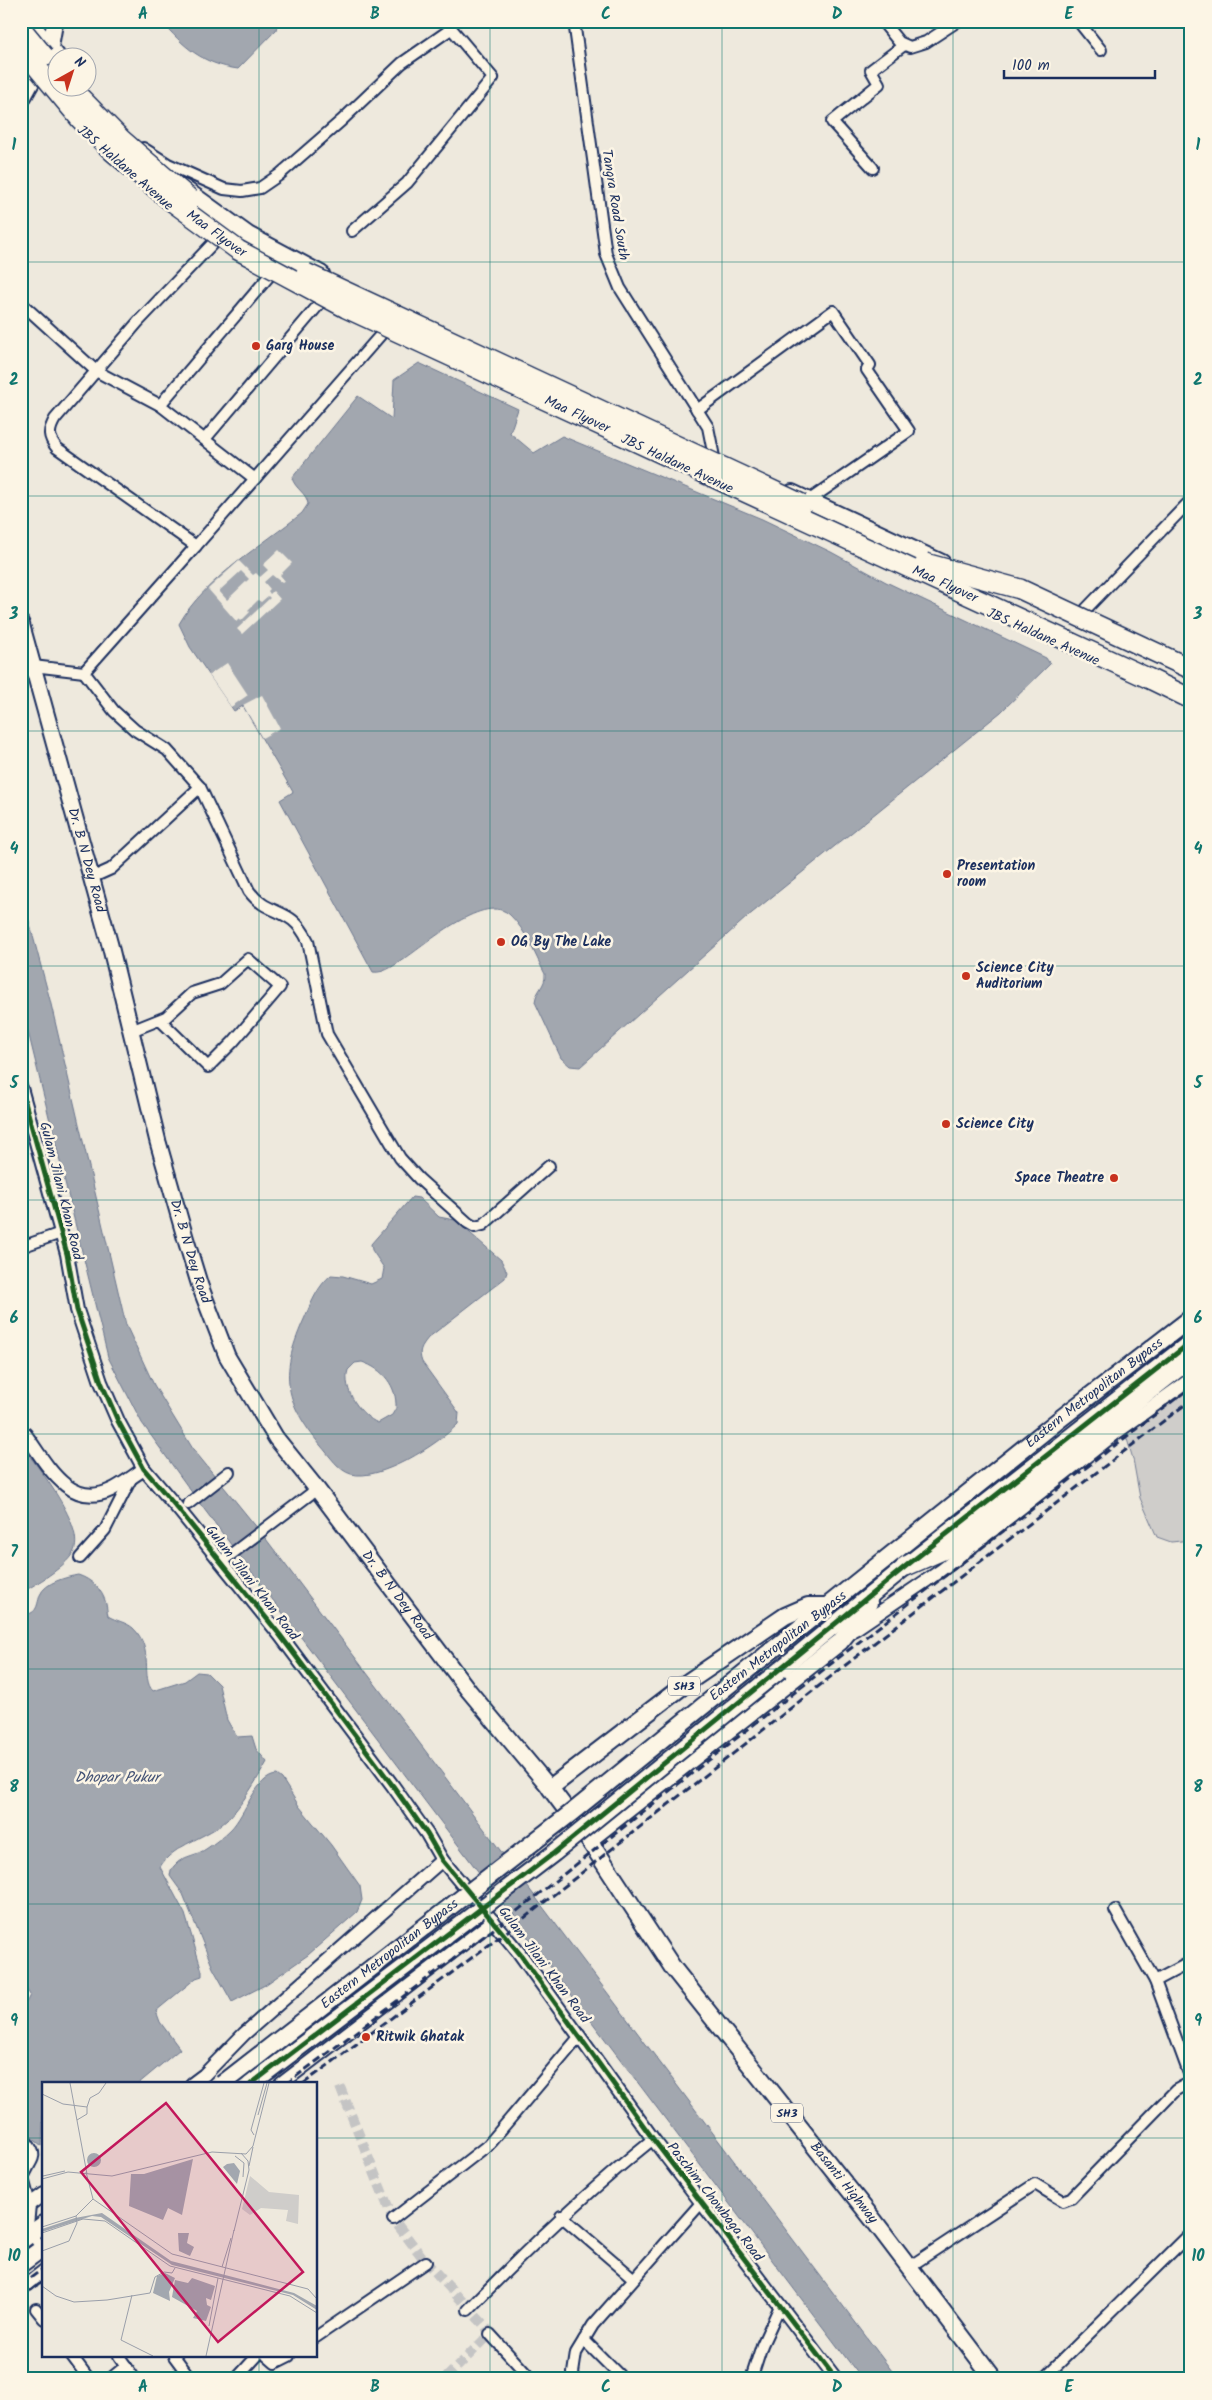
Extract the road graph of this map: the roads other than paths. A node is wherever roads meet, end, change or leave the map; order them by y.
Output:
1 (574, 21) edge
2 (882, 21) edge
3 (958, 21) edge
4 (1078, 21) edge
5 (55, 22) edge
6 (448, 25) edge
7 (30, 27) edge
8 (904, 45) junction
9 (21, 48) edge
10 (49, 48) edge
11 (54, 48) edge
12 (1101, 50) dead end
13 (48, 56) edge
14 (48, 61) edge
15 (21, 63) edge
16 (34, 78) junction
17 (80, 98) edge
18 (93, 98) edge
19 (21, 101) edge
20 (143, 148) junction
21 (873, 168) dead end
22 (352, 231) dead end
23 (216, 240) junction
24 (270, 275) junction
25 (321, 302) junction
26 (21, 303) edge
27 (384, 331) junction
28 (96, 372) junction
29 (160, 405) junction
30 (697, 410) junction
31 (205, 439) junction
32 (714, 457) junction
33 (704, 477) junction
34 (255, 479) junction
35 (1191, 500) edge
36 (808, 501) junction
37 (196, 546) junction
38 (925, 563) junction
39 (1086, 609) dead end
40 (21, 623) edge
41 (33, 666) junction
42 (1191, 669) edge
43 (84, 672) junction
44 (1191, 678) edge
45 (1191, 685) edge
46 (1191, 699) edge
47 (1191, 705) edge
48 (200, 787) junction
49 (91, 878) junction
50 (160, 1020) junction
51 (131, 1031) junction
52 (21, 1088) edge
53 (549, 1166) dead end
54 (61, 1233) junction
55 (21, 1247) edge
56 (1191, 1318) edge
57 (1191, 1342) edge
58 (1191, 1357) edge
59 (1191, 1379) edge
60 (21, 1433) edge
61 (144, 1470) junction
62 (229, 1472) dead end
63 (132, 1477) junction
64 (317, 1489) junction
65 (188, 1504) dead end
66 (80, 1558) dead end
67 (226, 1559) junction
68 (906, 1566) junction
69 (875, 1592) junction
70 (828, 1606) junction
71 (848, 1633) junction
72 (550, 1788) junction
73 (588, 1840) junction
74 (442, 1860) junction
75 (1115, 1910) dead end
76 (493, 1921) junction
77 (1191, 1962) edge
78 (1155, 1981) junction
79 (580, 2036) junction
80 (1191, 2079) edge
81 (195, 2082) edge
82 (225, 2082) edge
83 (254, 2082) edge
84 (284, 2082) edge
85 (1191, 2087) edge
86 (21, 2135) edge
87 (652, 2139) junction
88 (42, 2195) edge
89 (27, 2200) edge
90 (702, 2202) junction
91 (561, 2216) junction
92 (393, 2219) dead end
93 (32, 2233) edge
94 (1191, 2233) edge
95 (42, 2248) edge
96 (42, 2250) edge
97 (426, 2262) dead end
98 (21, 2264) edge
99 (909, 2266) junction
100 (42, 2273) edge
101 (633, 2278) junction
102 (21, 2289) edge
103 (780, 2306) junction
104 (36, 2309) dead end
105 (468, 2310) dead end
106 (42, 2317) edge
107 (490, 2334) dead end
108 (318, 2336) edge
109 (584, 2340) junction
110 (75, 2358) edge
111 (121, 2358) edge
112 (175, 2358) edge
113 (255, 2358) edge
114 (269, 2358) edge
115 (284, 2358) edge
116 (126, 2366) junction
117 (89, 2379) edge
118 (110, 2379) edge
119 (135, 2379) edge
120 (191, 2379) edge
121 (236, 2379) edge
122 (531, 2379) edge
123 (575, 2379) edge
124 (623, 2379) edge
125 (751, 2379) edge
126 (836, 2379) edge
127 (994, 2379) edge
128 (1043, 2379) edge

1 - 30 street, Tangra Road South
2 - 8 street
3 - 8 street
4 - 12 street
5 - 7 main road
5 - 11 main road
6 - 20 street
6 - 22 street
7 - 10 main road
7 - 13 highway, bridge
7 - 15 main road
8 - 21 street
9 - 46 highway, Maa Flyover, bridge
14 - 16 main road
15 - 16 main road, JBS Haldane Avenue
16 - 19 main road
16 - 23 main road, JBS Haldane Avenue
17 - 38 highway, Maa Flyover, bridge
18 - 20 main road, JBS Haldane Avenue
20 - 32 main road, JBS Haldane Avenue
23 - 24 main road, JBS Haldane Avenue
23 - 28 street
24 - 25 main road, JBS Haldane Avenue
24 - 29 street
25 - 27 main road, JBS Haldane Avenue
25 - 31 street
26 - 28 street
27 - 33 main road, JBS Haldane Avenue
27 - 34 street
28 - 29 street
28 - 37 street
29 - 31 street
30 - 32 street, Tangra Road South
30 - 36 street
31 - 34 street
32 - 33 street
32 - 36 main road, JBS Haldane Avenue
33 - 47 main road, JBS Haldane Avenue
34 - 37 street
35 - 39 street
36 - 44 main road, JBS Haldane Avenue
37 - 43 street
38 - 42 highway, bridge
38 - 45 highway, Maa Flyover, bridge
40 - 41 main road, Dr. B N Dey Road
41 - 43 street
41 - 49 main road, Dr. B N Dey Road
43 - 48 street
48 - 49 street
48 - 53 street
49 - 51 main road, Dr. B N Dey Road
50 - 50 street
50 - 51 street
51 - 64 main road, Dr. B N Dey Road
52 - 54 street, Gulam Jilani Khan Road
54 - 55 street
54 - 61 street, Gulam Jilani Khan Road
56 - 70 main road, Eastern Metropolitan Bypass
57 - 68 main road
58 - 68 highway
59 - 71 street
60 - 63 street
61 - 63 street
61 - 67 street, Gulam Jilani Khan Road
62 - 65 street
63 - 66 street
64 - 67 street
64 - 72 main road, Dr. B N Dey Road
67 - 74 street, Gulam Jilani Khan Road
68 - 69 main road
69 - 71 main road
69 - 83 main road, bridge
70 - 72 main road, SH3
70 - 82 main road, Eastern Metropolitan Bypass, bridge
71 - 73 main road
72 - 73 main road, SH3
73 - 99 main road, Basanti Highway / SH3
74 - 76 street, Gulam Jilani Khan Road
74 - 81 street
75 - 78 street
76 - 79 street, Gulam Jilani Khan Road
76 - 84 street
77 - 78 street
78 - 80 street
79 - 87 street, Paschim Chowbaga Road
79 - 92 street
85 - 99 street
86 - 89 street
87 - 90 street, Paschim Chowbaga Road
87 - 91 street
88 - 89 street
89 - 93 street
90 - 101 street
90 - 103 street, Paschim Chowbaga Road
91 - 101 street
91 - 105 street
93 - 95 street
94 - 128 street
96 - 98 main road
97 - 108 street
99 - 127 main road, Basanti Highway / SH3
100 - 102 street
101 - 109 street
103 - 125 street
103 - 126 street, Paschim Chowbaga Road
104 - 106 street
107 - 122 street
109 - 123 street
109 - 124 street
110 - 117 street
111 - 116 street
112 - 120 street
113 - 121 street
114 - 115 street
116 - 118 street
116 - 119 street

